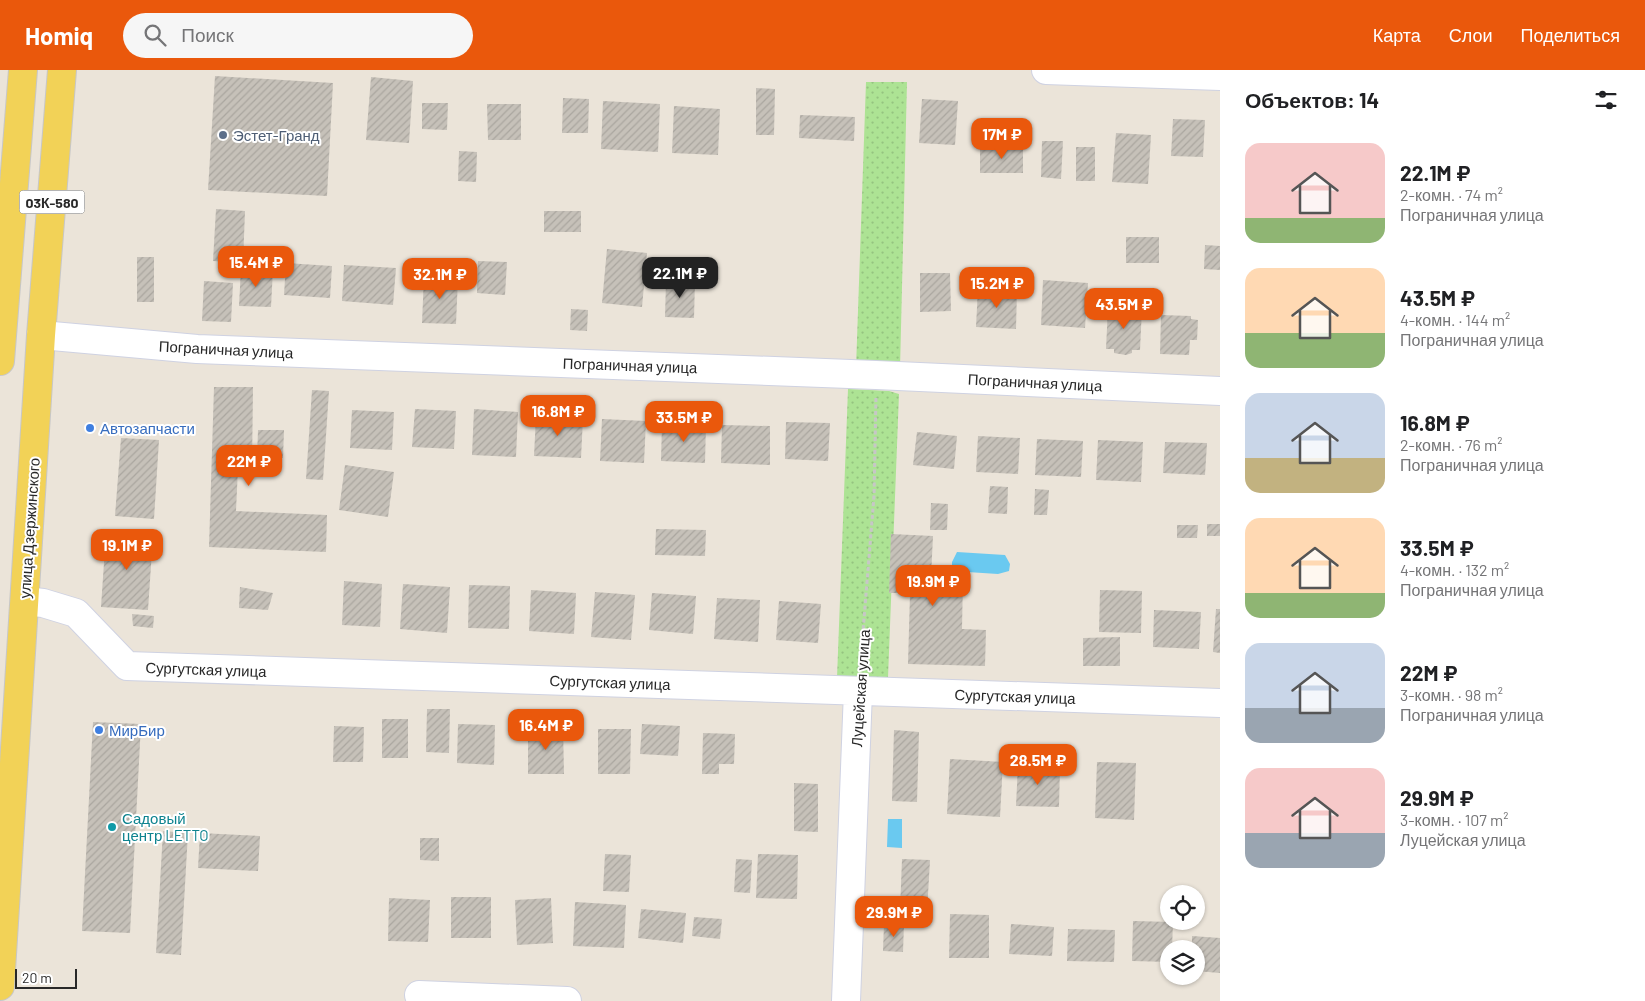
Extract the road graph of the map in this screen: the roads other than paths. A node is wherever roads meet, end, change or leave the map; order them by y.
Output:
1 (8, 70) edge
2 (23, 70) edge
3 (62, 70) edge
4 (1046, 70) edge
5 (1220, 76) edge
6 (20, 113) junction
7 (41, 335) junction
8 (0, 361) edge
9 (1220, 391) edge
10 (25, 601) junction
11 (858, 691) junction
12 (1220, 703) edge
13 (0, 986) edge
14 (419, 995) dead end
15 (567, 1001) edge
16 (846, 1001) edge

1 - 6 street
2 - 6 main road, 03К-580
3 - 7 main road, улица Дзержинского / 03К-580
4 - 5 street
6 - 8 main road, 03К-580
7 - 9 street, Пограничная улица
7 - 10 main road, улица Дзержинского / 03К-580
10 - 11 street, Сургутская улица
10 - 13 main road, улица Дзержинского / 03К-580
11 - 12 street, Сургутская улица
11 - 16 street, Луцейская улица
14 - 15 street

